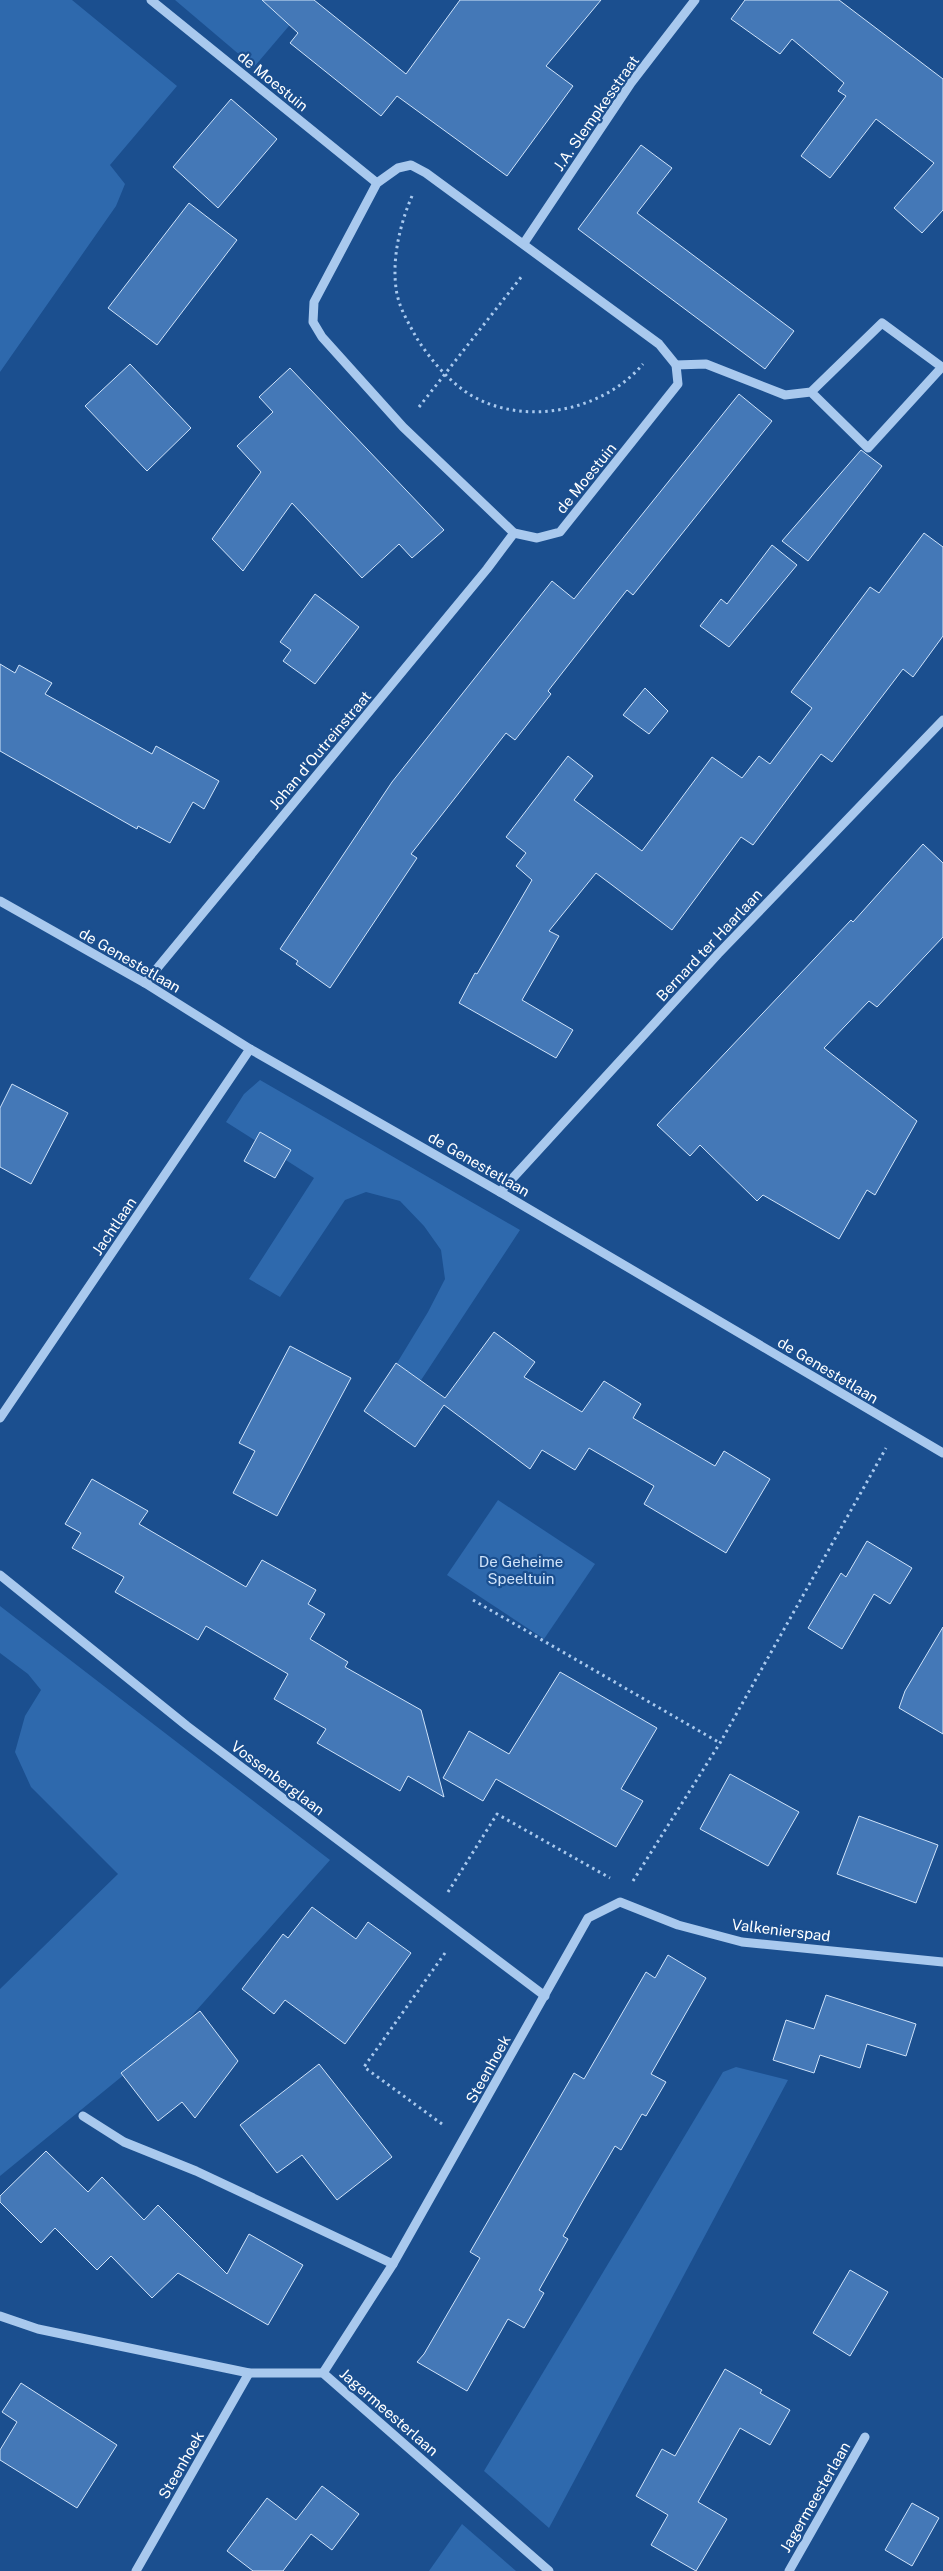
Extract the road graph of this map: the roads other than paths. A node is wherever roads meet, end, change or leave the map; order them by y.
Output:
1 (151, 0) edge
2 (694, 0) edge
3 (377, 183) junction
4 (524, 243) junction
5 (676, 365) junction
6 (811, 392) junction
7 (514, 533) junction
8 (943, 720) edge
9 (0, 902) edge
10 (145, 983) junction
11 (250, 1049) junction
12 (500, 1192) junction
13 (0, 1418) edge
14 (943, 1453) edge
15 (0, 1575) edge
16 (620, 1902) joint
17 (943, 1962) edge
18 (545, 1996) junction
19 (83, 2116) dead end
20 (393, 2264) junction
21 (0, 2316) edge
22 (249, 2373) junction
23 (323, 2373) junction
24 (865, 2437) dead end
25 (136, 2571) edge
26 (549, 2571) edge
27 (789, 2571) edge

1 - 3 street, de Moestuin
2 - 4 street, J.A. Slempkesstraat
3 - 4 street
3 - 7 street
4 - 5 street
5 - 6 street
5 - 7 street, de Moestuin
6 - 6 street
7 - 10 street, Johan d'Outreinstraat
8 - 12 street, Bernard ter Haarlaan
9 - 10 street, de Genestetlaan
10 - 11 street, de Genestetlaan
11 - 12 street, de Genestetlaan
11 - 13 street, Jachtlaan
12 - 14 street, de Genestetlaan
15 - 18 street, Vossenberglaan
16 - 17 street, Valkenierspad
16 - 18 street, Steenhoek
18 - 20 street, Steenhoek
19 - 20 street
20 - 23 street, Steenhoek
21 - 22 street, Jagermeesterlaan
22 - 23 street, Jagermeesterlaan
22 - 25 street, Steenhoek
23 - 26 street, Jagermeesterlaan
24 - 27 street, Jagermeesterlaan

